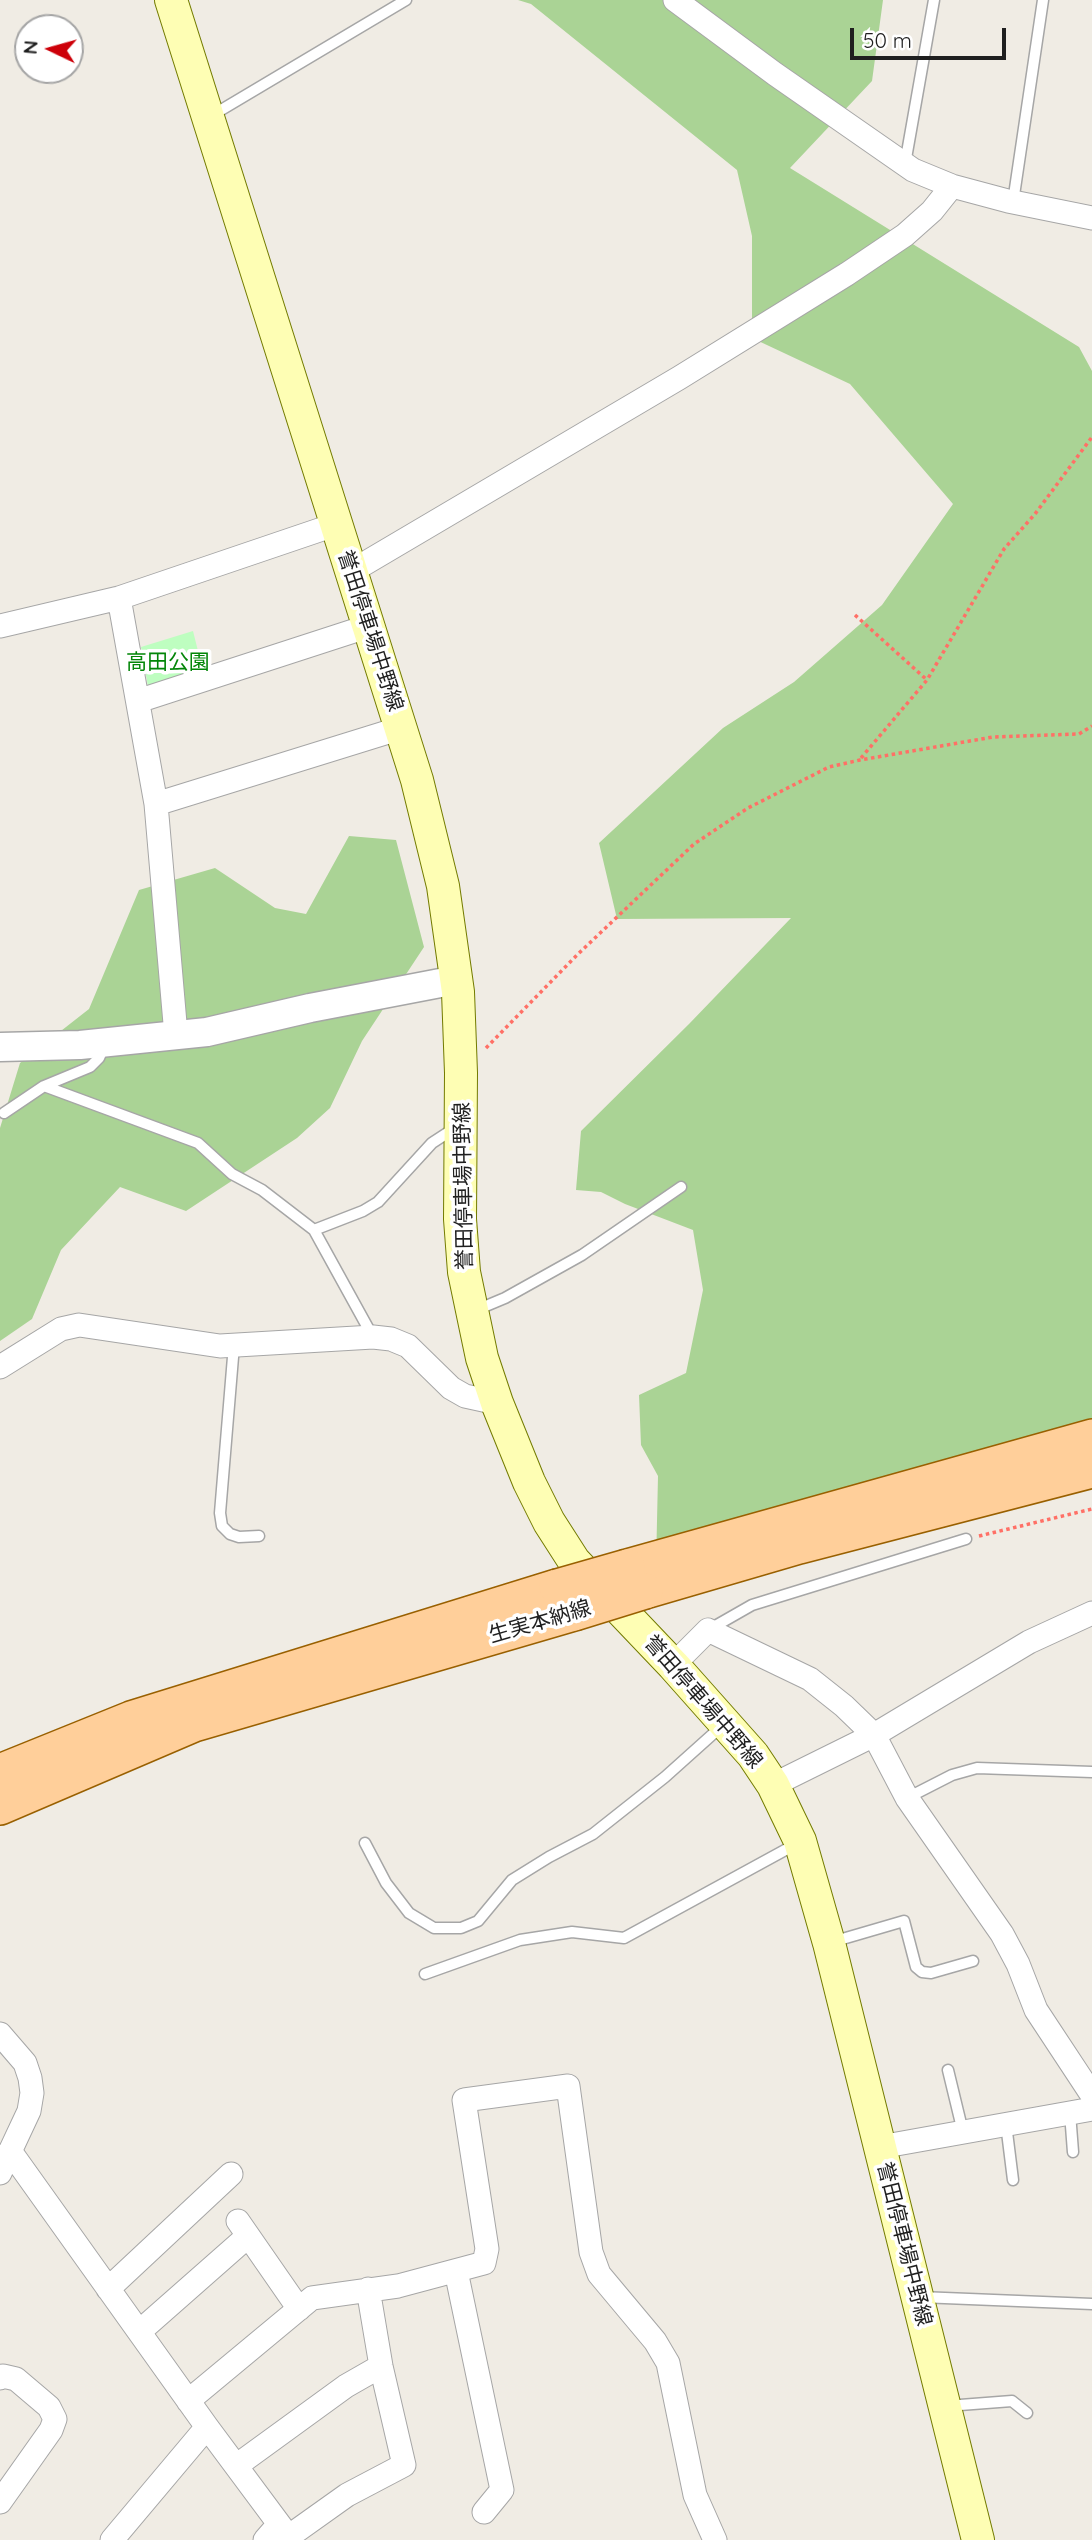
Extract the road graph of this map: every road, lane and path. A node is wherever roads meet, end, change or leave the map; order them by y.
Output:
1 (171, 0) edge
2 (406, 0) edge
3 (675, 0) edge
4 (934, 0) edge
5 (1043, 0) edge
6 (208, 118) junction
7 (905, 164) junction
8 (953, 186) junction
9 (1013, 202) junction
10 (1092, 218) edge
11 (1092, 437) edge
12 (337, 524) junction
13 (352, 571) junction
14 (119, 598) junction
15 (855, 615) dead end
16 (0, 625) edge
17 (369, 626) junction
18 (926, 680) junction
19 (138, 701) junction
20 (1092, 726) edge
21 (401, 728) junction
22 (860, 760) junction
23 (156, 804) junction
24 (456, 980) junction
25 (176, 1035) junction
26 (106, 1043) junction
27 (0, 1048) edge
28 (461, 1073) junction
29 (44, 1086) junction
30 (4, 1113) dead end
31 (461, 1124) junction
32 (681, 1187) dead end
33 (314, 1230) junction
34 (471, 1312) junction
35 (373, 1337) junction
36 (234, 1345) junction
37 (0, 1367) edge
38 (497, 1403) junction
39 (1092, 1437) edge
40 (1092, 1470) edge
41 (1092, 1509) edge
42 (258, 1535) dead end
43 (966, 1539) joint
44 (636, 1579) junction
45 (566, 1600) junction
46 (1092, 1613) edge
47 (708, 1630) junction
48 (673, 1665) junction
49 (725, 1723) junction
50 (874, 1735) junction
51 (0, 1772) edge
52 (1092, 1772) edge
53 (773, 1786) junction
54 (908, 1798) junction
55 (0, 1807) edge
56 (800, 1841) junction
57 (365, 1843) dead end
58 (829, 1942) junction
59 (973, 1961) dead end
60 (425, 1974) dead end
61 (0, 2034) edge
62 (948, 2070) dead end
63 (1092, 2095) edge
64 (1081, 2111) edge
65 (1006, 2124) junction
66 (963, 2132) junction
67 (880, 2147) junction
68 (10, 2151) junction
69 (1073, 2152) dead end
70 (0, 2173) edge
71 (231, 2174) dead end
72 (1013, 2180) dead end
73 (456, 2271) junction
74 (108, 2289) junction
75 (368, 2289) junction
76 (917, 2297) junction
77 (1092, 2304) edge
78 (299, 2309) junction
79 (139, 2332) junction
80 (381, 2366) junction
81 (0, 2378) edge
82 (188, 2401) junction
83 (944, 2406) junction
84 (1027, 2413) dead end
85 (207, 2427) junction
86 (236, 2466) junction
87 (0, 2501) edge
88 (484, 2512) dead end
89 (281, 2535) edge
90 (112, 2540) edge
91 (715, 2540) edge
92 (978, 2540) edge

1 - 6 main road, 誉田停車場中野線
2 - 6 lane
3 - 7 street
4 - 7 lane
5 - 9 lane
6 - 12 main road, 誉田停車場中野線
7 - 8 street
8 - 9 street
8 - 13 street
9 - 10 street
11 - 18 path
12 - 13 main road, 誉田停車場中野線
12 - 14 street
13 - 17 main road, 誉田停車場中野線
14 - 16 street
14 - 19 street
15 - 18 path
17 - 19 street
17 - 21 main road, 誉田停車場中野線
18 - 22 path
19 - 23 street
20 - 22 path
21 - 23 street
21 - 24 main road, 誉田停車場中野線
22 - 28 path
23 - 25 street
24 - 25 street
24 - 28 main road, 誉田停車場中野線
25 - 26 street
26 - 27 street
26 - 29 lane
28 - 31 main road, 誉田停車場中野線
29 - 30 lane
29 - 33 lane
31 - 33 lane
31 - 34 main road, 誉田停車場中野線
32 - 34 lane
33 - 35 lane
34 - 38 main road, 誉田停車場中野線
35 - 36 street
35 - 38 street
36 - 37 street
36 - 42 lane
38 - 48 main road, 誉田停車場中野線
39 - 44 main road, 生実本納線
40 - 44 main road, 生実本納線
41 - 43 path
43 - 47 lane
44 - 45 main road, 生実本納線, bridge
45 - 51 main road, 生実本納線
45 - 55 main road, 生実本納線
46 - 50 street
47 - 48 street
47 - 50 street
48 - 49 main road, 誉田停車場中野線
49 - 53 main road, 誉田停車場中野線
49 - 57 lane
50 - 53 street
50 - 54 street
52 - 54 lane
53 - 56 main road, 誉田停車場中野線
54 - 63 street
56 - 58 main road, 誉田停車場中野線
56 - 60 lane
58 - 59 lane
58 - 67 main road, 誉田停車場中野線
61 - 68 street
62 - 66 lane
64 - 65 street
64 - 69 lane
65 - 66 street
65 - 72 lane
66 - 67 street
67 - 76 main road, 誉田停車場中野線
68 - 70 street
68 - 74 street
71 - 74 street
73 - 75 street
73 - 88 street
73 - 91 street
74 - 79 street
75 - 78 street
75 - 80 street
76 - 77 lane
76 - 83 main road, 誉田停車場中野線
78 - 79 street
78 - 82 street
79 - 82 street
80 - 86 street
80 - 89 street
81 - 87 street
82 - 85 street
83 - 84 lane
83 - 92 main road, 誉田停車場中野線
85 - 86 street
85 - 90 street
86 - 89 street

